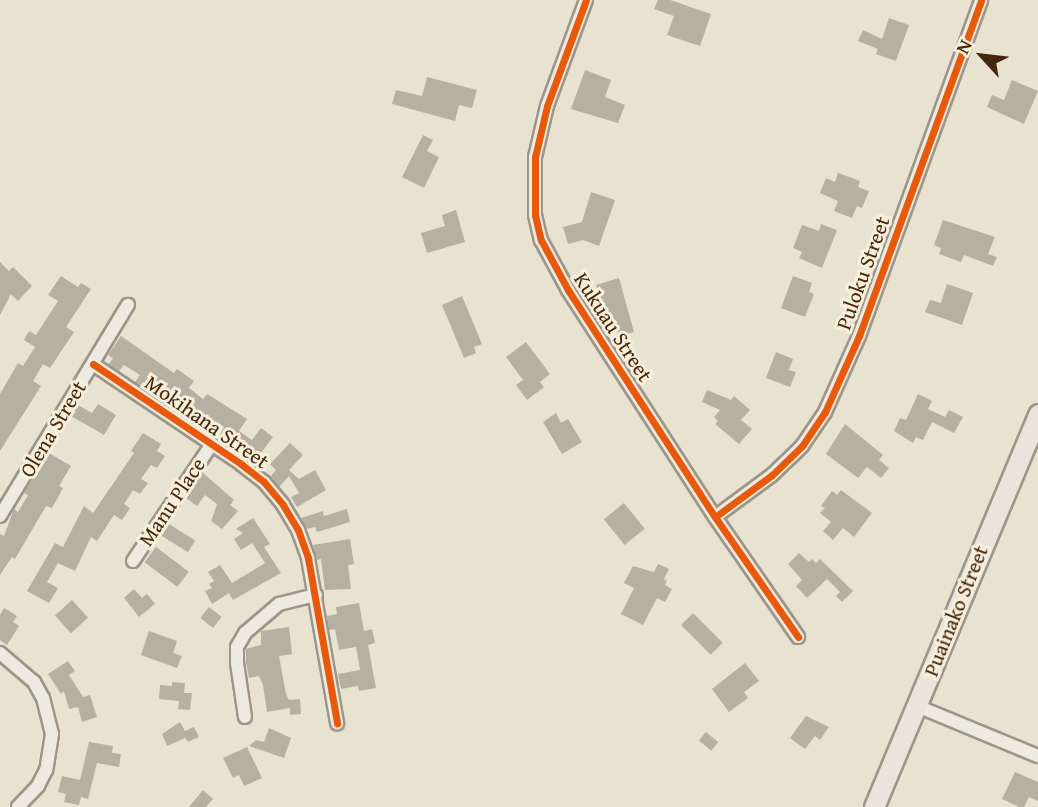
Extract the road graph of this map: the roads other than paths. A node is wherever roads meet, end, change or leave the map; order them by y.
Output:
1 (586, 0) edge
2 (981, 0) edge
3 (128, 305) dead end
4 (93, 364) junction
5 (1038, 414) edge
6 (212, 444) junction
7 (0, 516) edge
8 (715, 517) junction
9 (133, 561) dead end
10 (316, 594) junction
11 (798, 637) dead end
12 (0, 653) edge
13 (917, 706) junction
14 (246, 717) dead end
15 (337, 723) dead end
16 (1038, 756) edge
17 (18, 807) edge
18 (874, 807) edge

1 - 8 street, Kukuau Street
2 - 8 street, Puloku Street
3 - 4 street, Olena Street
4 - 6 street, Mokihana Street
4 - 7 street, Olena Street
5 - 13 highway, Puainako Street
6 - 9 street, Manu Place
6 - 10 street, Mokihana Street
8 - 11 street, Kukuau Street
10 - 14 street
10 - 15 street, Mokihana Street
12 - 17 street
13 - 16 street
13 - 18 highway, Puainako Street

